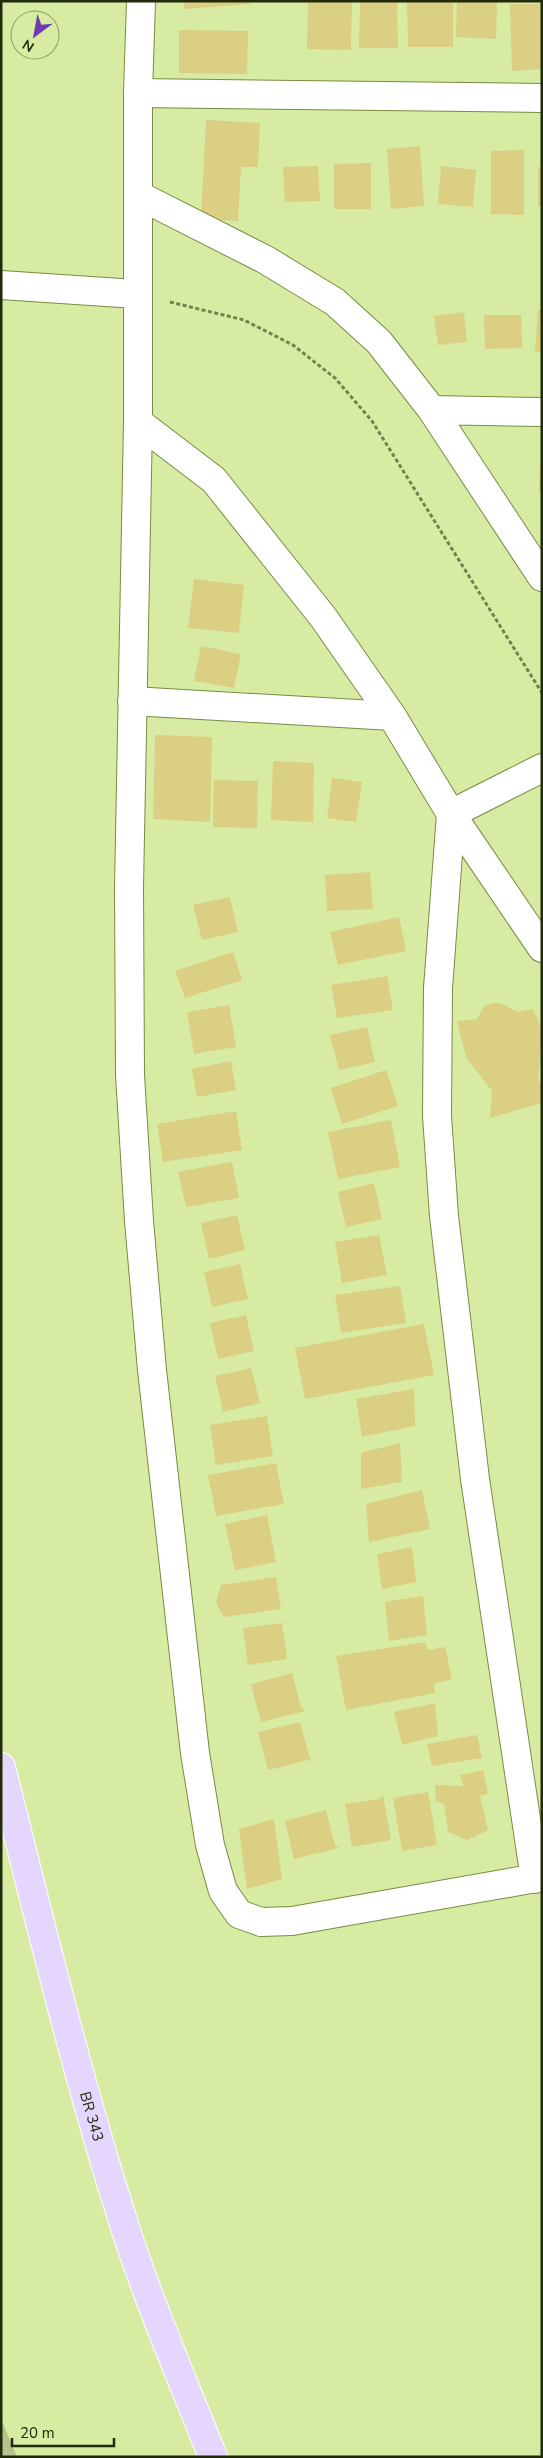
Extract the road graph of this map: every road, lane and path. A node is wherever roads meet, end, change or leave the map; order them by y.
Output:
1 (141, 1) edge
2 (138, 93) junction
3 (542, 98) edge
4 (138, 195) junction
5 (1, 285) edge
6 (136, 294) junction
7 (432, 410) junction
8 (542, 412) edge
9 (138, 422) junction
10 (542, 577) edge
11 (542, 693) edge
12 (132, 701) junction
13 (392, 716) junction
14 (542, 768) edge
15 (451, 814) junction
16 (542, 948) edge
17 (1, 1766) edge
18 (538, 1878) edge
19 (213, 2457) edge

1 - 2 street
2 - 3 street
2 - 4 street
4 - 6 street
4 - 7 street
5 - 6 street
6 - 9 street
6 - 11 path
7 - 8 street
7 - 10 street
9 - 12 street
9 - 13 street
12 - 13 street
12 - 18 street
13 - 15 street
14 - 15 street
15 - 16 street
15 - 18 street
17 - 19 main road, BR 343

